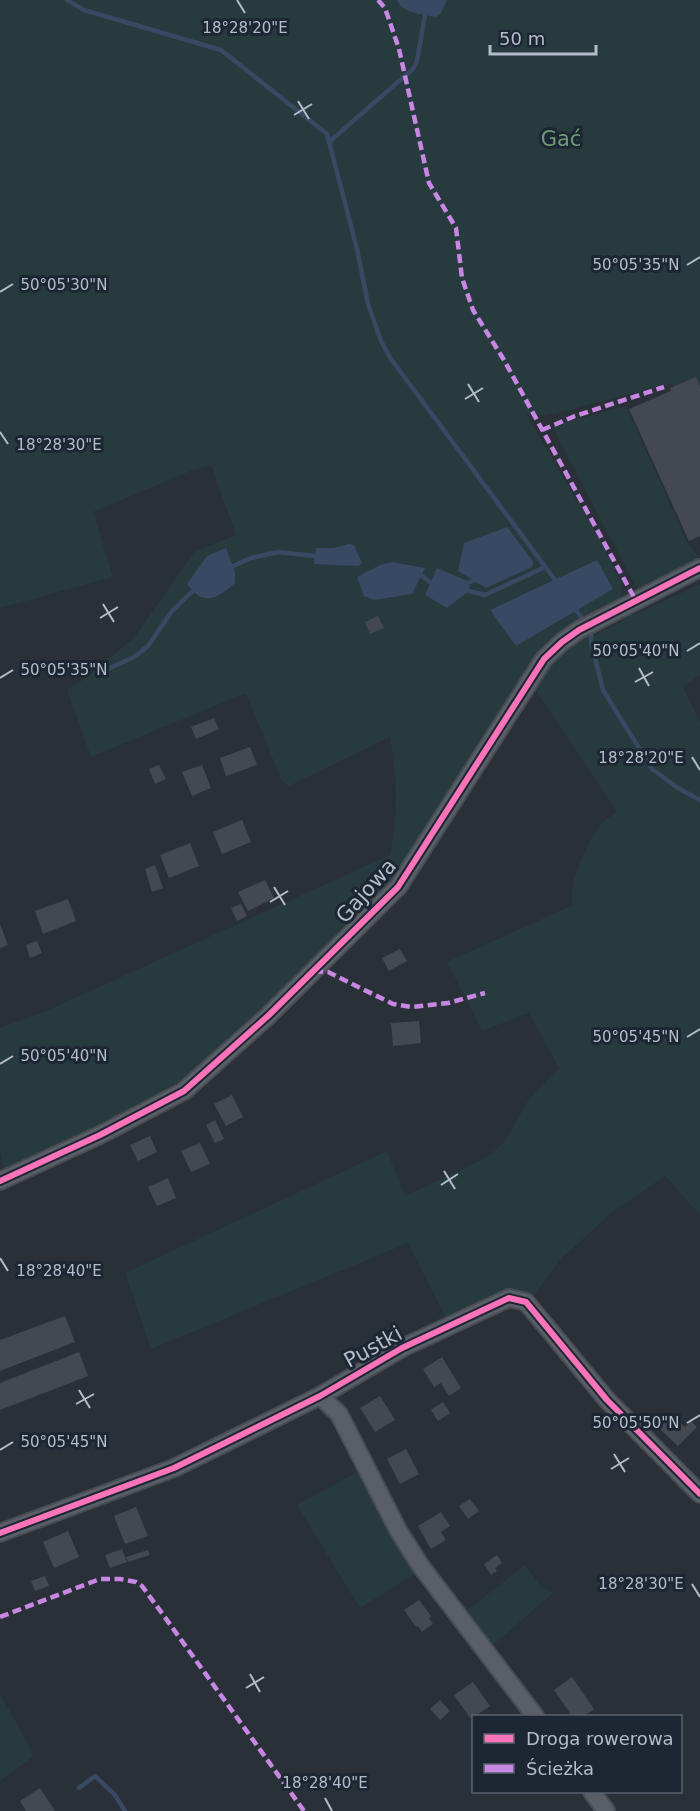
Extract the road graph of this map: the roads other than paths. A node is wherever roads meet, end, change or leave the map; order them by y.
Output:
1 (700, 567) edge
2 (0, 1181) edge
3 (320, 1396) junction
4 (700, 1494) edge
5 (0, 1533) edge
6 (534, 1715) edge
7 (593, 1793) edge
8 (606, 1811) edge

1 - 2 street, Gajowa
3 - 4 street, Pustki
3 - 5 street, Pustki
3 - 6 street
7 - 8 street

